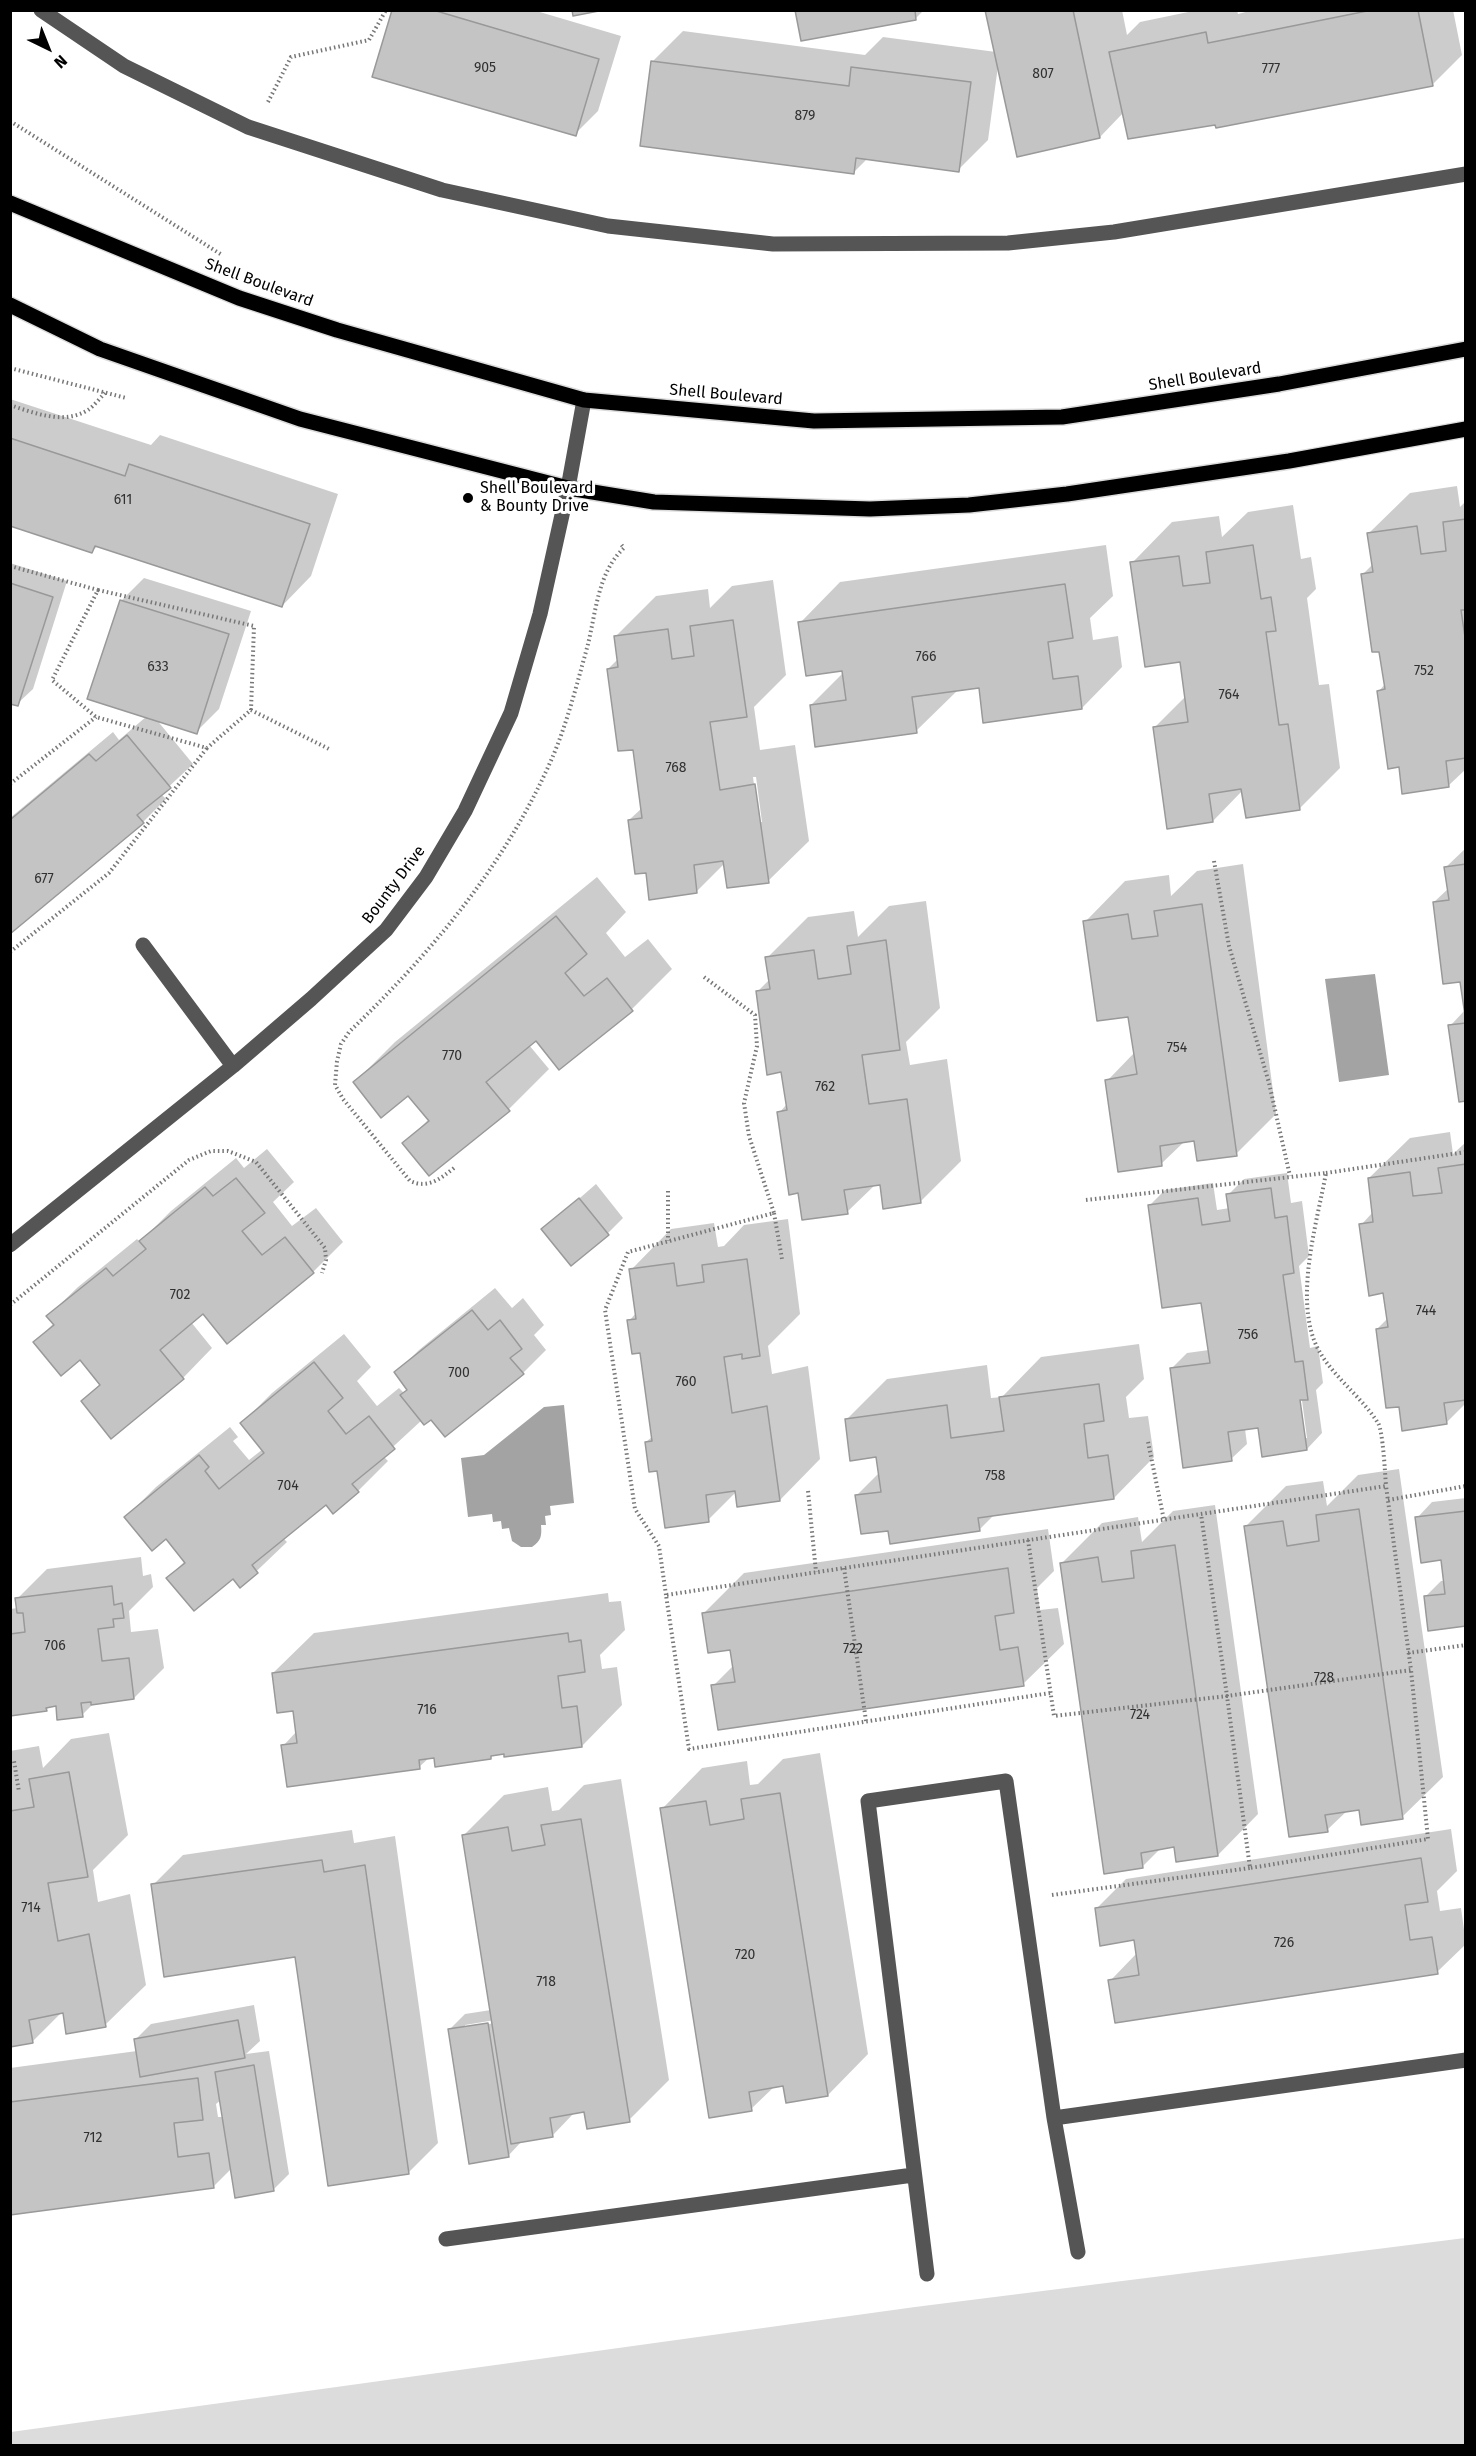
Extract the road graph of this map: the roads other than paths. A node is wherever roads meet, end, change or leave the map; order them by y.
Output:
1 (41, 10) edge
2 (1466, 174) edge
3 (10, 203) edge
4 (10, 305) edge
5 (1466, 349) edge
6 (584, 400) junction
7 (1466, 429) edge
8 (568, 488) junction
9 (143, 945) dead end
10 (233, 1066) junction
11 (10, 1245) edge
12 (1466, 2060) edge
13 (1054, 2118) junction
14 (913, 2175) junction
15 (446, 2239) dead end
16 (1078, 2252) dead end
17 (927, 2274) dead end

1 - 2 street
3 - 6 main road, Shell Boulevard
4 - 8 main road
5 - 6 main road, Shell Boulevard
6 - 8 street, Bounty Drive
7 - 8 main road
8 - 10 street, Bounty Drive
9 - 10 street
10 - 11 street, Bounty Drive
12 - 13 street
13 - 14 street
13 - 16 street
14 - 15 street
14 - 17 street

